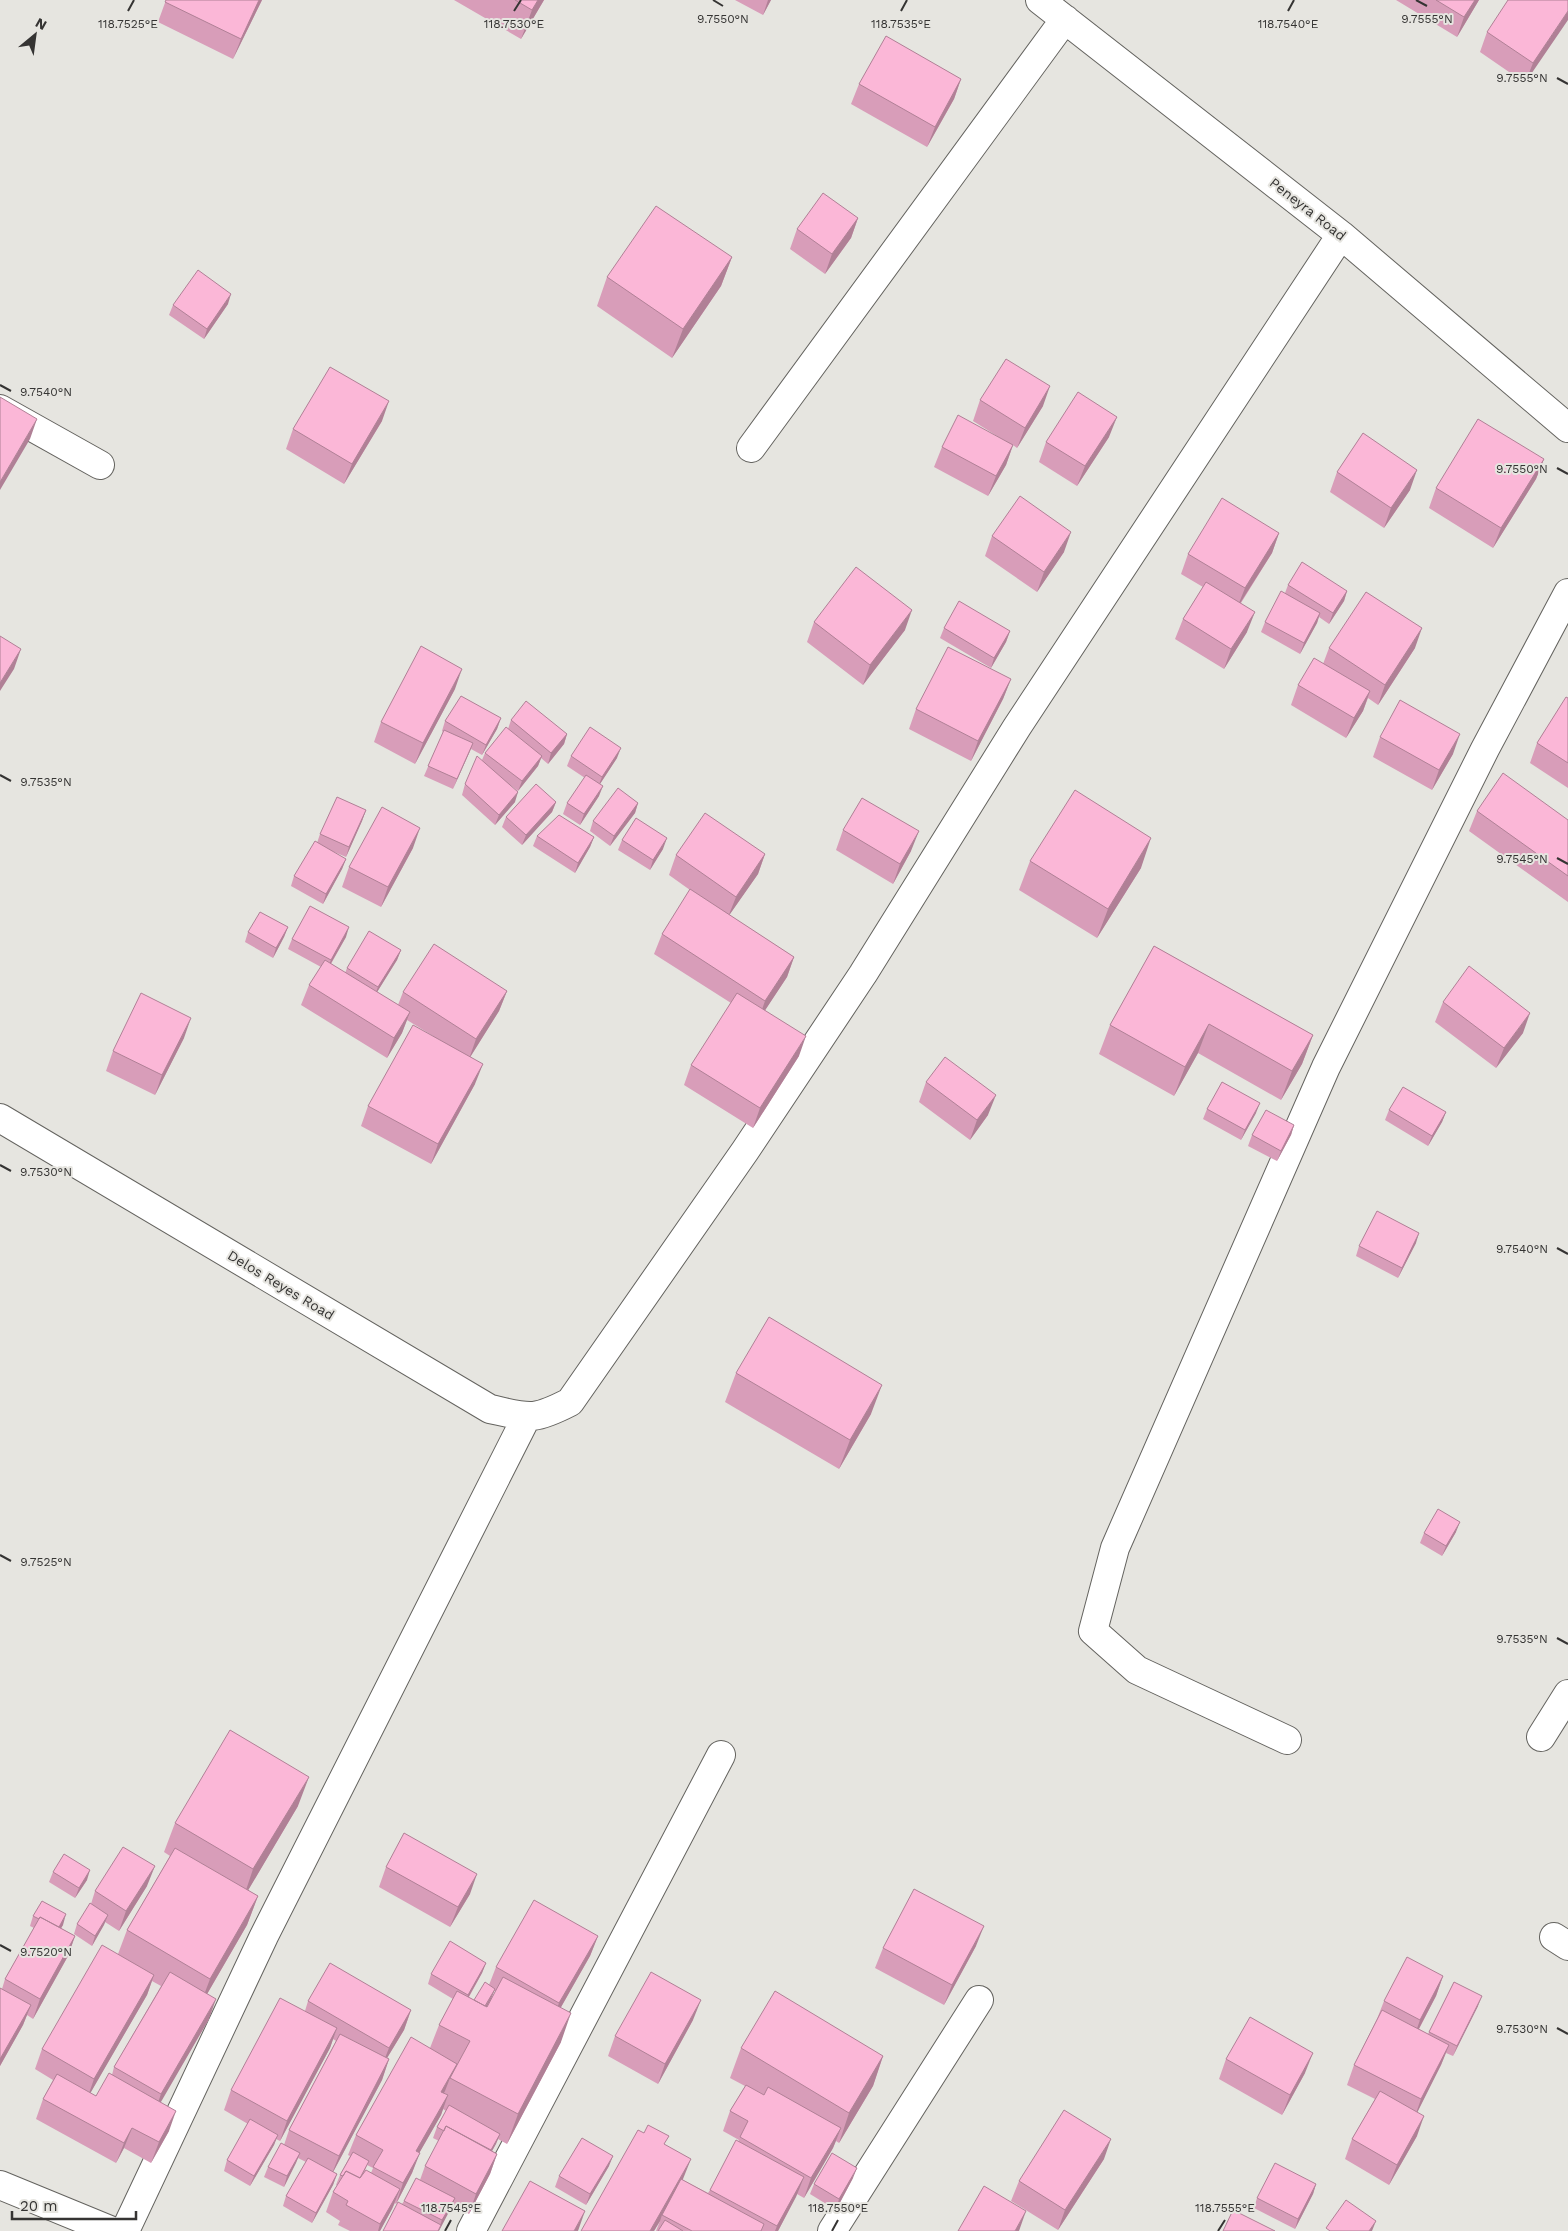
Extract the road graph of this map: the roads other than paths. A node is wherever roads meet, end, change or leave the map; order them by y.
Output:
1 (1040, 0) edge
2 (1065, 19) junction
3 (1342, 235) junction
4 (0, 409) edge
5 (1568, 428) edge
6 (751, 448) dead end
7 (100, 465) dead end
8 (1568, 593) edge
9 (0, 1118) edge
10 (526, 1418) junction
11 (1568, 1694) edge
12 (1541, 1737) dead end
13 (1287, 1740) dead end
14 (721, 1755) dead end
15 (979, 2000) dead end
16 (0, 2185) edge
17 (112, 2231) edge
18 (125, 2231) edge
19 (471, 2231) edge
20 (832, 2231) edge

1 - 2 street, Peneyra Road
2 - 3 street, Peneyra Road
2 - 6 street
3 - 5 street, Peneyra Road
3 - 10 street, Delos Reyes Road
4 - 7 street
8 - 13 street
9 - 10 street, Delos Reyes Road
10 - 18 street
11 - 12 street
14 - 19 street
15 - 20 street
16 - 17 street

